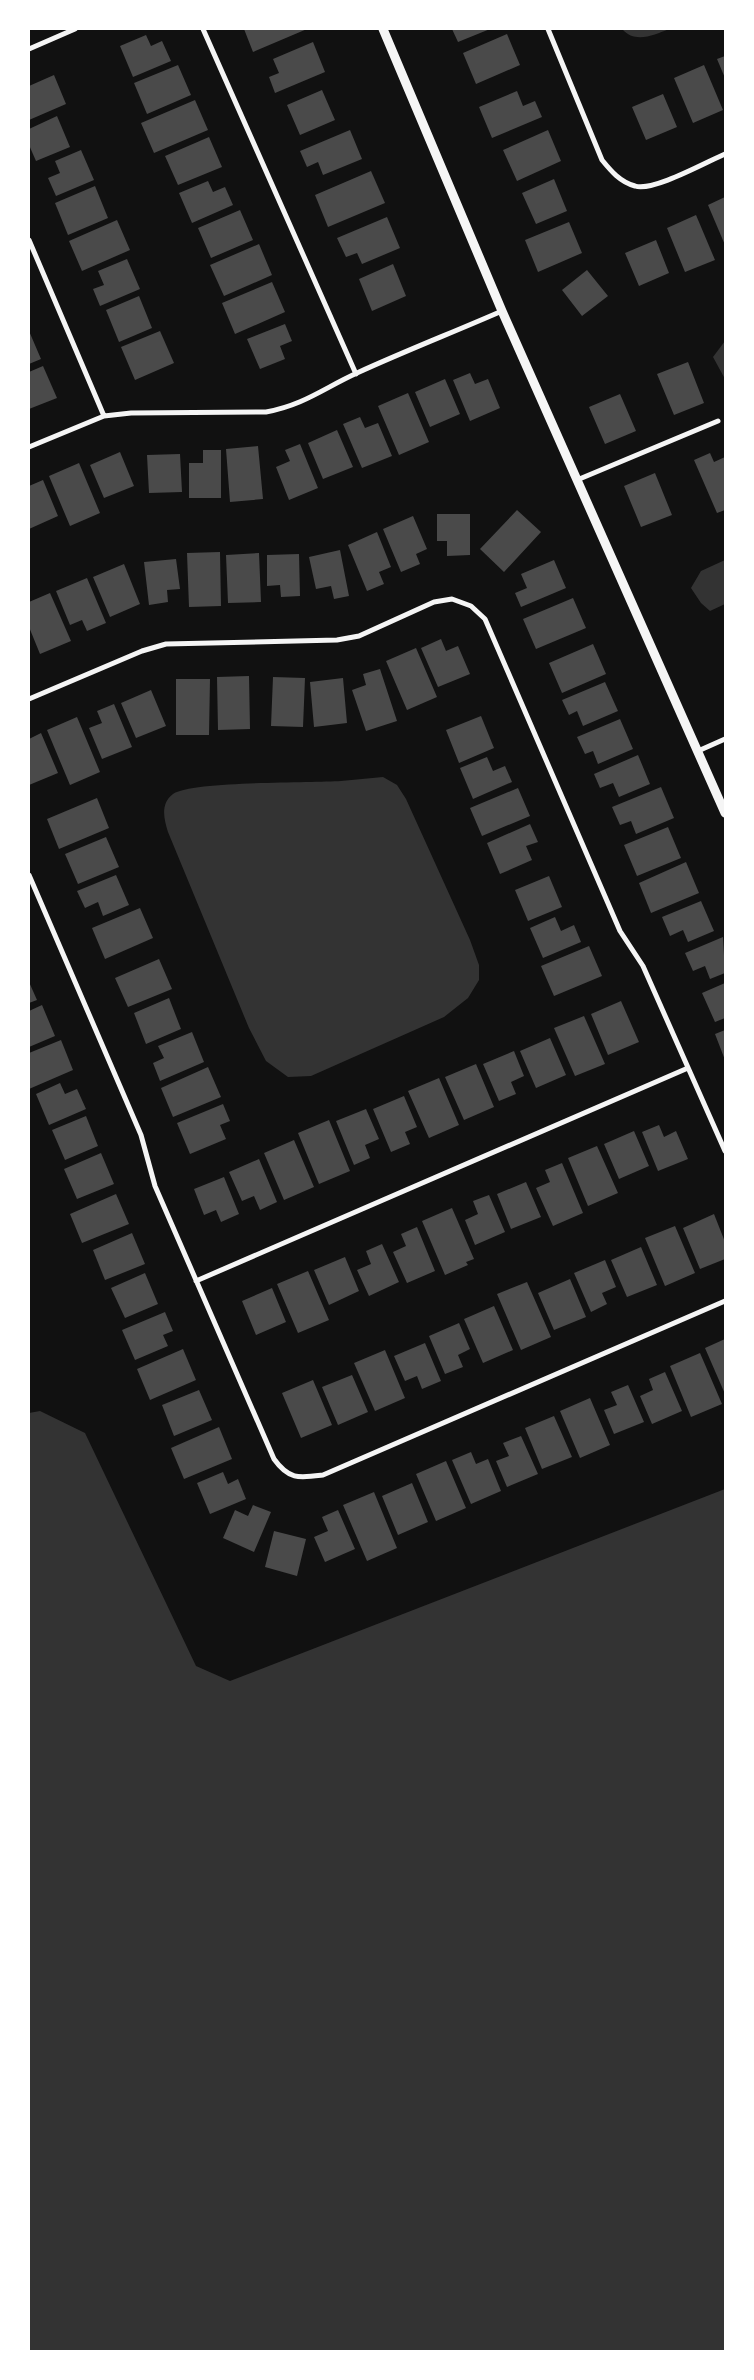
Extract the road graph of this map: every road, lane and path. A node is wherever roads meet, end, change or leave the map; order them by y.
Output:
1 (75, 29) edge
2 (203, 29) edge
3 (383, 29) edge
4 (548, 29) edge
5 (29, 49) edge
6 (725, 154) edge
7 (29, 240) edge
8 (502, 311) junction
9 (356, 374) junction
10 (104, 416) junction
11 (718, 421) dead end
12 (29, 447) edge
13 (577, 480) junction
14 (29, 699) edge
15 (725, 739) edge
16 (698, 751) junction
17 (725, 813) edge
18 (29, 875) edge
19 (688, 1068) junction
20 (725, 1151) edge
21 (196, 1281) junction
22 (725, 1301) edge

1 - 5 street
2 - 9 street
3 - 8 street
4 - 6 street
7 - 10 street
8 - 9 street
8 - 13 street
9 - 10 street
10 - 12 street
11 - 13 street
13 - 16 street
14 - 19 street
15 - 16 street
16 - 17 street
18 - 21 street
19 - 20 street
19 - 21 street
21 - 22 street

